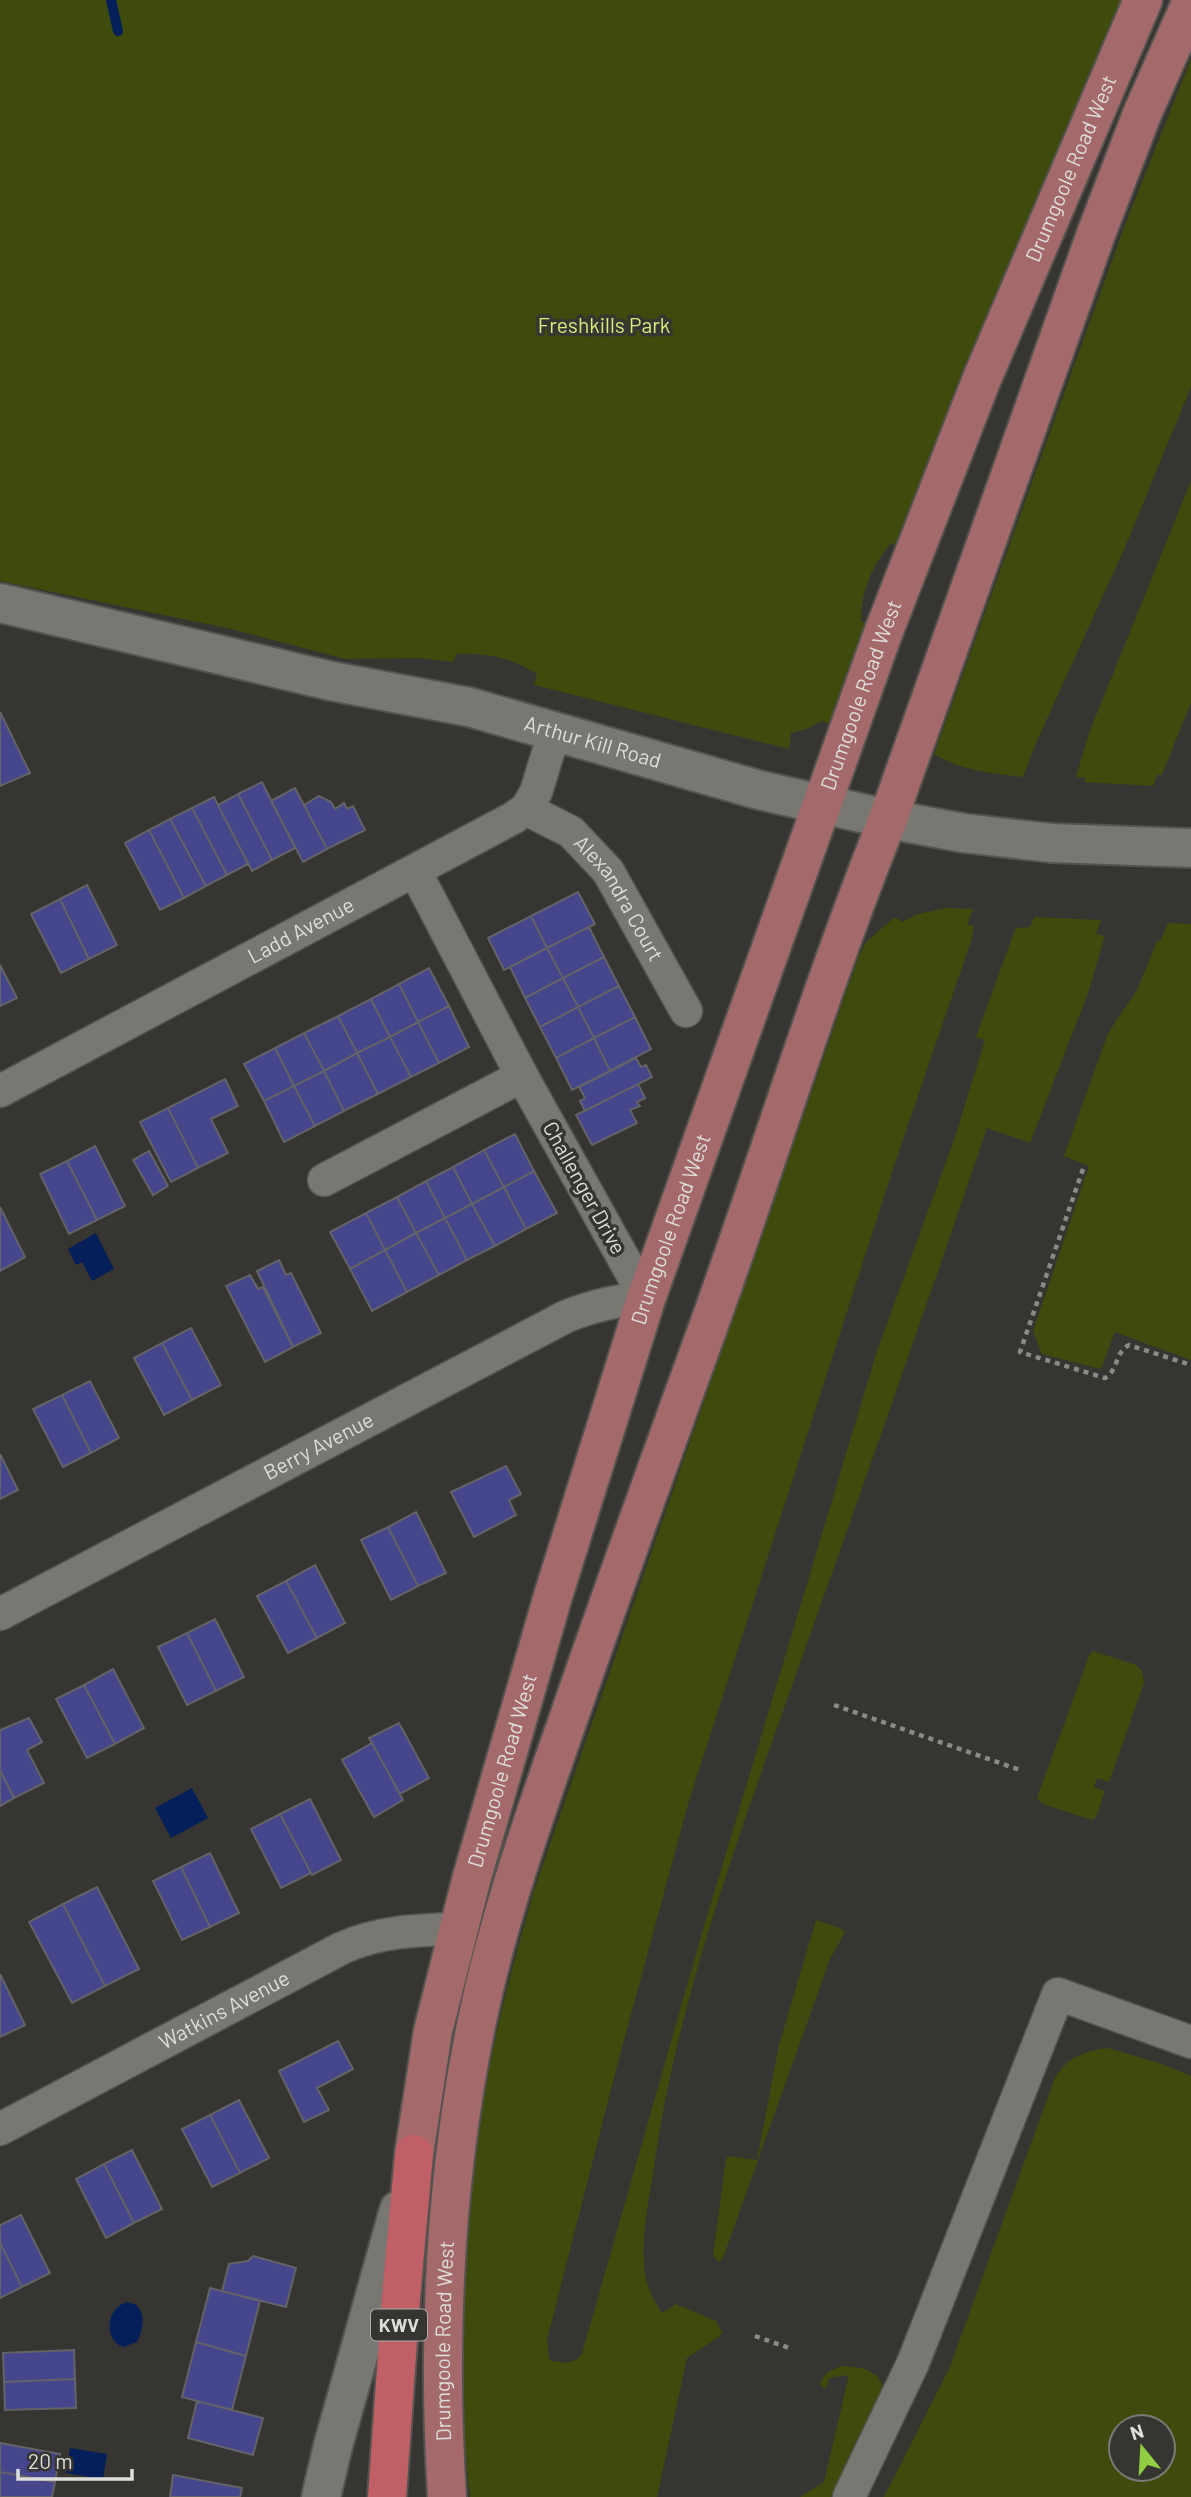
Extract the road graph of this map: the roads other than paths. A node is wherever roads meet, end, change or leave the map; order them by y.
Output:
1 (1143, 0) edge
2 (1191, 3) edge
3 (0, 603) edge
4 (555, 730) junction
5 (824, 806) junction
6 (526, 809) junction
7 (888, 819) junction
8 (1191, 848) edge
9 (415, 871) junction
10 (686, 1011) dead end
11 (522, 1076) junction
12 (0, 1091) edge
13 (324, 1180) dead end
14 (646, 1299) junction
15 (0, 1614) edge
16 (458, 1929) junction
17 (1191, 2042) edge
18 (0, 2129) edge
19 (414, 2154) junction
20 (321, 2497) edge
21 (387, 2497) edge
22 (447, 2497) edge
23 (849, 2497) edge

1 - 5 main road, Drumgoole Road West
2 - 7 main road, Drumgoole Road West
3 - 4 street, Arthur Kill Road
4 - 5 street, Arthur Kill Road
4 - 6 street
5 - 7 street, Arthur Kill Road
5 - 14 main road, Drumgoole Road West
6 - 9 street, Ladd Avenue
6 - 10 street, Alexandra Court
7 - 8 street, Arthur Kill Road
7 - 22 main road, Drumgoole Road West
9 - 11 street, Challenger Drive
9 - 12 street, Ladd Avenue
11 - 13 street
11 - 14 street, Challenger Drive
14 - 15 street, Berry Avenue
14 - 16 main road, Drumgoole Road West
16 - 18 street, Watkins Avenue
16 - 19 main road, Drumgoole Road West
17 - 23 street
19 - 20 street, Drumgoole Road West
19 - 21 highway, KWV

